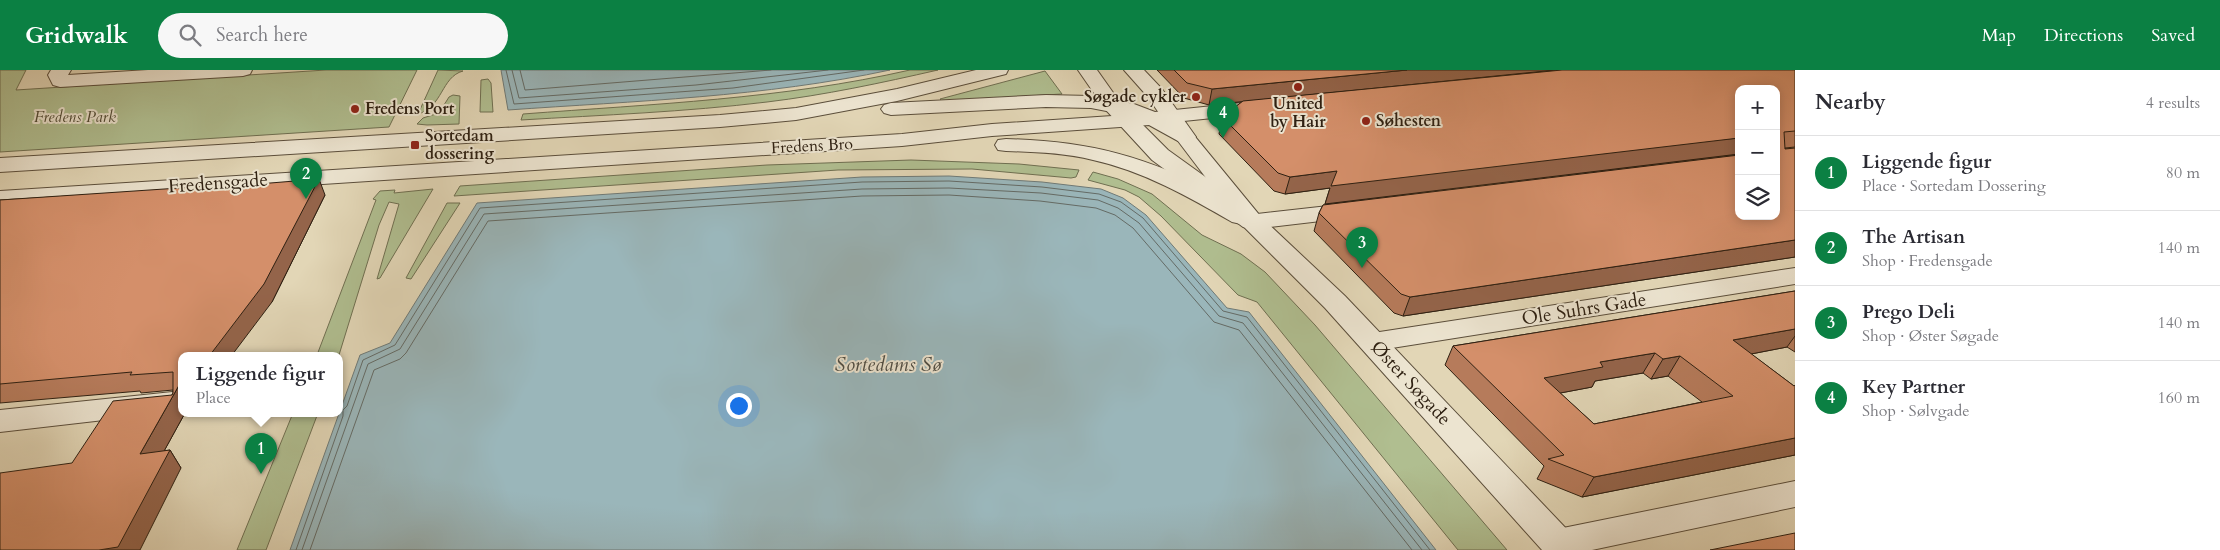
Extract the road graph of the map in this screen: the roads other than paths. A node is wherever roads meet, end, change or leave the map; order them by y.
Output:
1 (62, 70) edge
2 (243, 70) edge
3 (999, 70) edge
4 (1087, 70) edge
5 (1133, 70) edge
6 (1290, 104) edge
7 (1120, 113) junction
8 (796, 114) junction
9 (1162, 117) junction
10 (902, 140) junction
11 (394, 141) joint
12 (0, 165) edge
13 (497, 166) joint
14 (0, 198) edge
15 (1378, 207) edge
16 (1252, 222) junction
17 (1795, 276) edge
18 (1372, 342) junction
19 (178, 401) edge
20 (0, 421) edge
21 (1795, 494) edge
22 (1561, 546) edge

1 - 2 street
3 - 8 street, Fredens Bro
4 - 7 street, Øster Søgade
5 - 9 street, Øster Søgade
6 - 9 street
7 - 8 street, Fredens Bro
7 - 9 street
7 - 10 street, Fredens Bro
7 - 16 street, Øster Søgade
8 - 11 street, Fredens Bro
9 - 16 street, Øster Søgade
10 - 13 street, Fredens Bro
10 - 16 street
11 - 12 street, Fredensgade
13 - 14 street, Fredensgade
15 - 16 street
16 - 18 street, Øster Søgade
17 - 18 street, Ole Suhrs Gade
18 - 22 street, Øster Søgade
19 - 20 street
21 - 22 street

